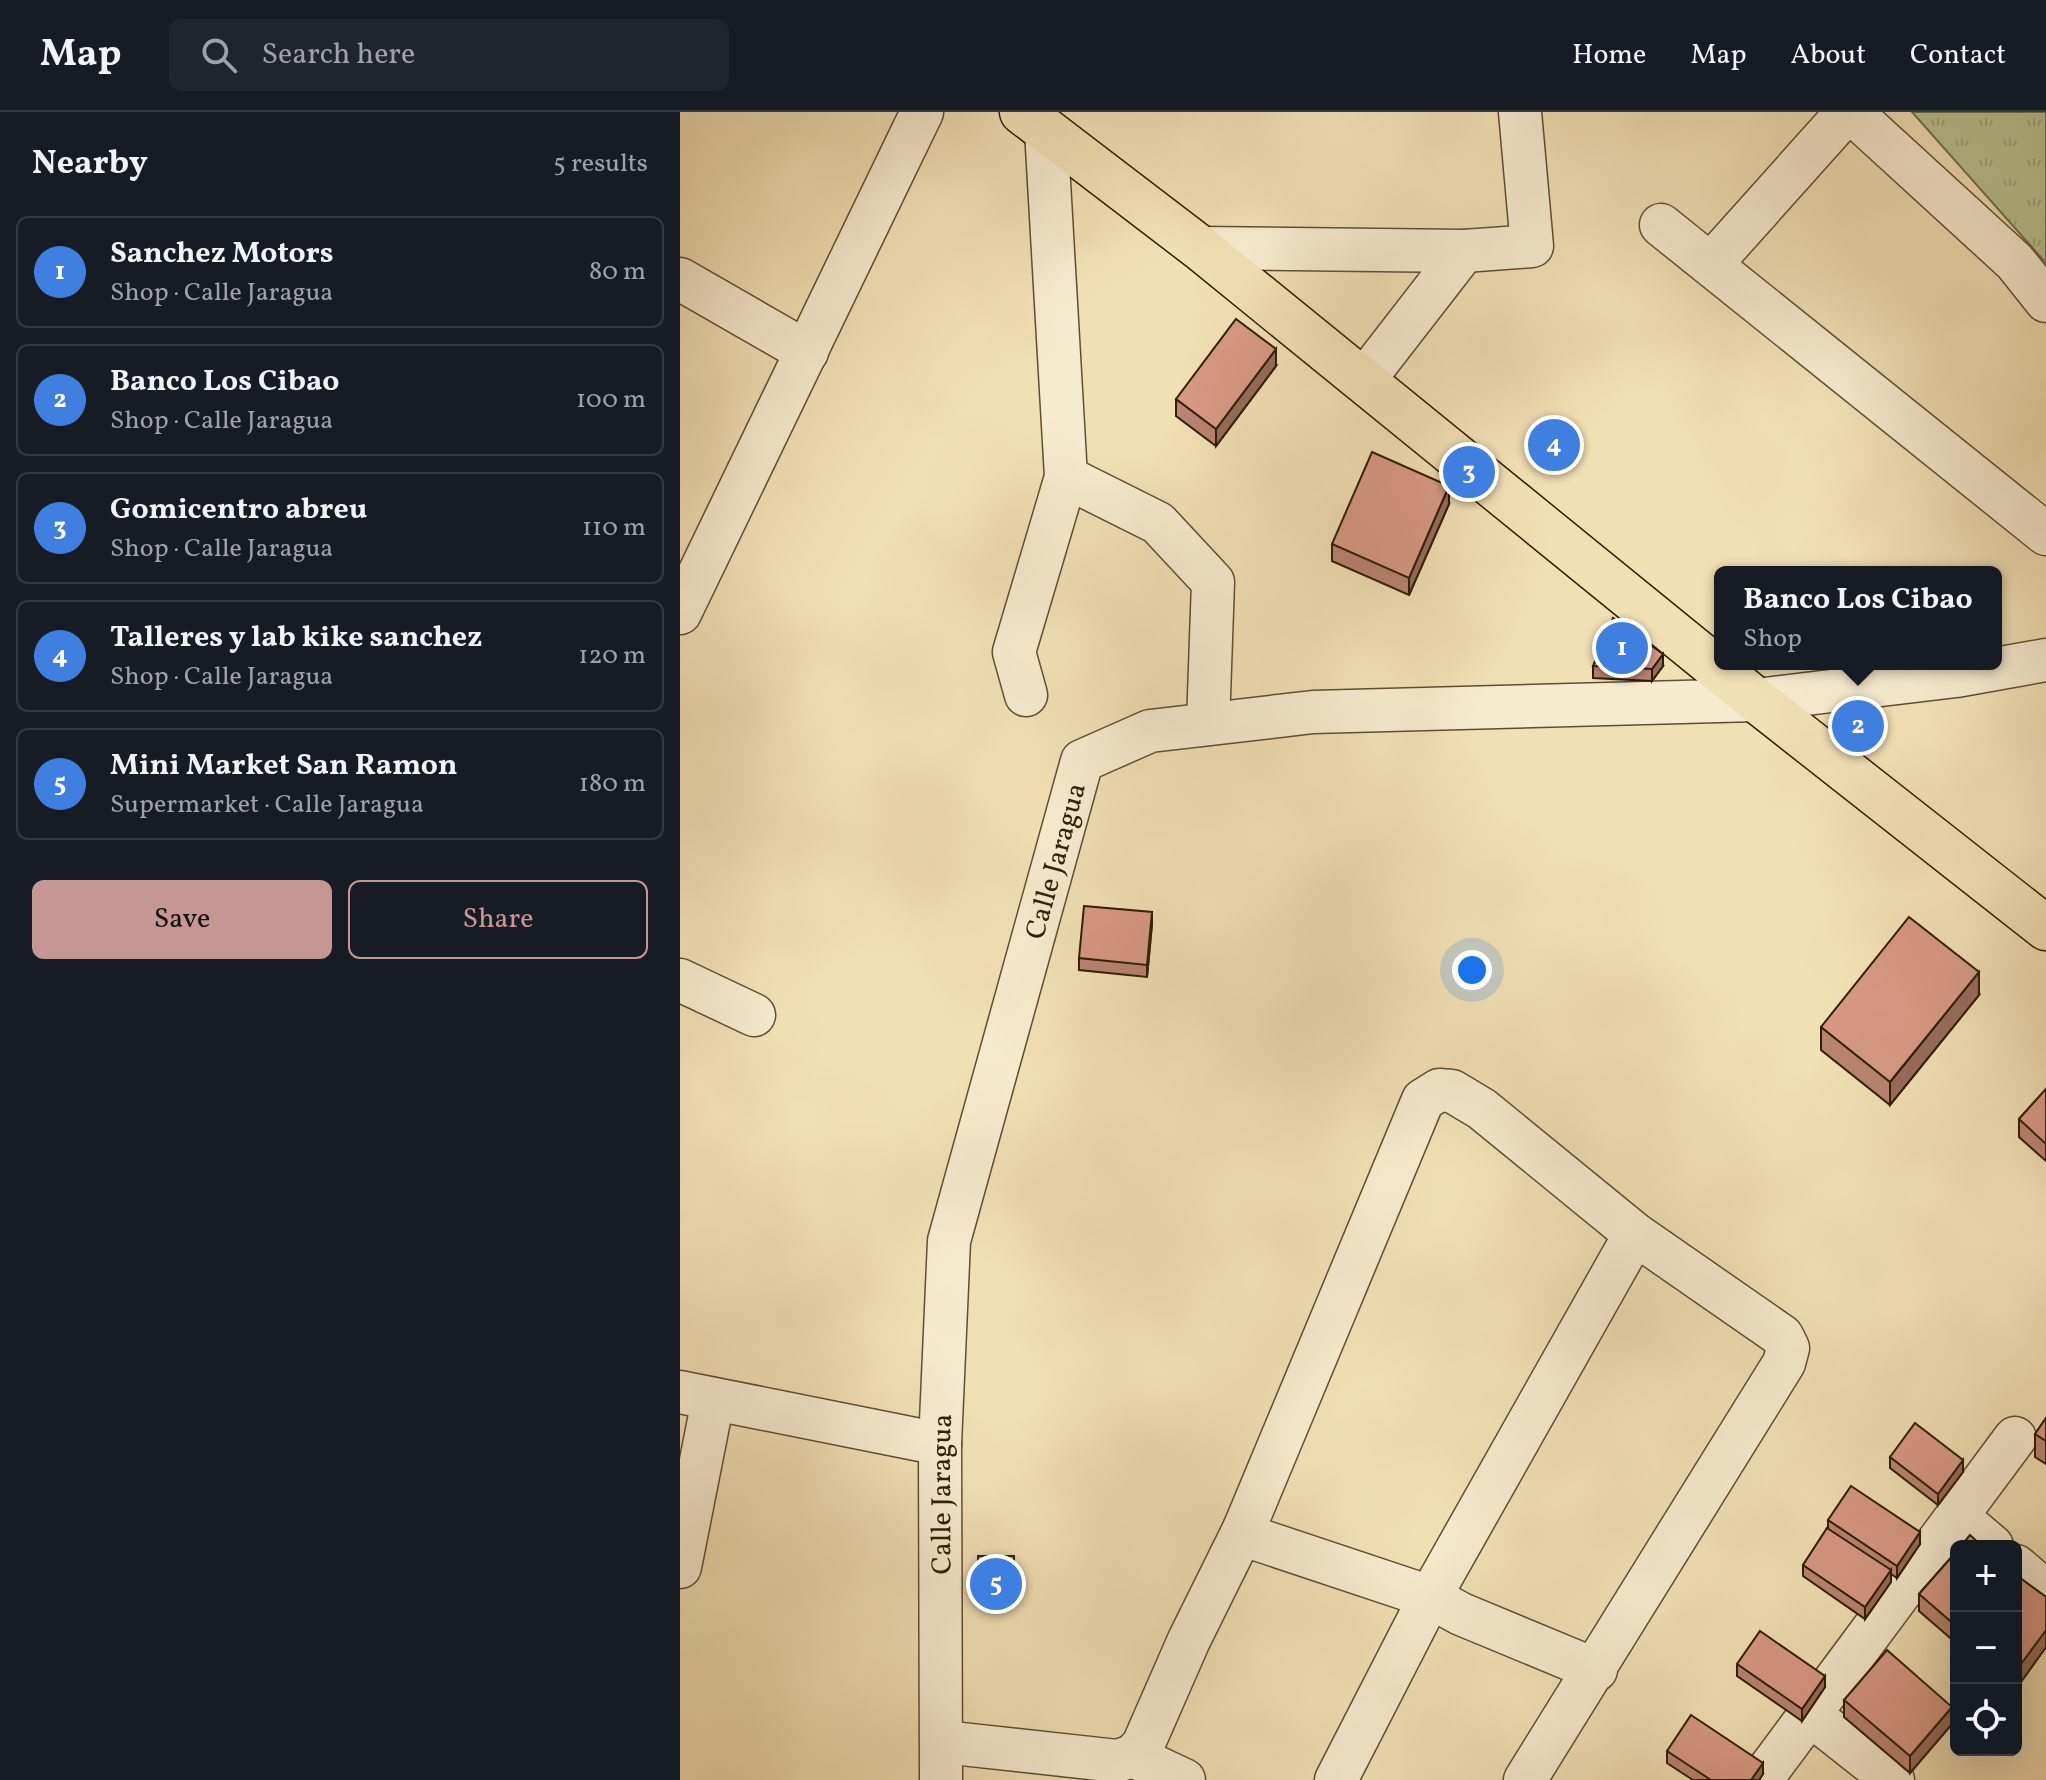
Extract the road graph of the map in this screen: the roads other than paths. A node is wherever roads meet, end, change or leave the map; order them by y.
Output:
1 (922, 112) edge
2 (1520, 112) edge
3 (1849, 112) edge
4 (1034, 121) edge
5 (1661, 225) dead end
6 (1200, 248) junction
7 (1464, 251) junction
8 (1711, 264) junction
9 (680, 279) edge
10 (2046, 301) edge
11 (807, 352) junction
12 (1364, 380) junction
13 (1066, 477) junction
14 (2046, 534) edge
15 (680, 613) edge
16 (2046, 660) edge
17 (1714, 666) edge
18 (2002, 668) edge
19 (1719, 670) edge
20 (1990, 670) edge
21 (1026, 695) dead end
22 (1756, 700) junction
23 (1208, 724) junction
24 (2046, 928) edge
25 (680, 980) edge
26 (754, 1015) dead end
27 (1635, 1234) junction
28 (697, 1396) edge
29 (2015, 1438) dead end
30 (940, 1444) junction
31 (1959, 1518) junction
32 (1244, 1529) junction
33 (1985, 1540) edge
34 (680, 1567) edge
35 (2022, 1571) edge
36 (2046, 1592) edge
37 (1430, 1597) junction
38 (1596, 1670) junction
39 (1808, 1713) junction
40 (1133, 1756) junction
41 (942, 1761) edge
42 (1350, 1775) edge
43 (1184, 1780) edge
44 (1525, 1780) edge
45 (1761, 1780) edge
46 (1893, 1780) edge

1 - 11 street
2 - 7 street
3 - 8 street
3 - 10 street
4 - 6 main road
4 - 13 street
5 - 8 street
6 - 7 street
6 - 12 main road
7 - 12 street
8 - 14 street
9 - 11 street
11 - 15 street
12 - 17 main road
13 - 21 street
13 - 23 street
16 - 18 street, Calle Jaragua
19 - 22 main road
20 - 22 street, Calle Jaragua
22 - 23 street, Calle Jaragua
22 - 24 main road
23 - 30 street, Calle Jaragua
25 - 26 street
27 - 32 street
27 - 37 street
27 - 38 street
28 - 30 street
28 - 34 street
29 - 31 street
30 - 41 street, Calle Jaragua
31 - 33 street
31 - 39 street
32 - 37 street
32 - 40 street
35 - 36 street
37 - 38 street
37 - 42 street
38 - 44 street
39 - 45 street
39 - 46 street
40 - 41 street
40 - 43 street

